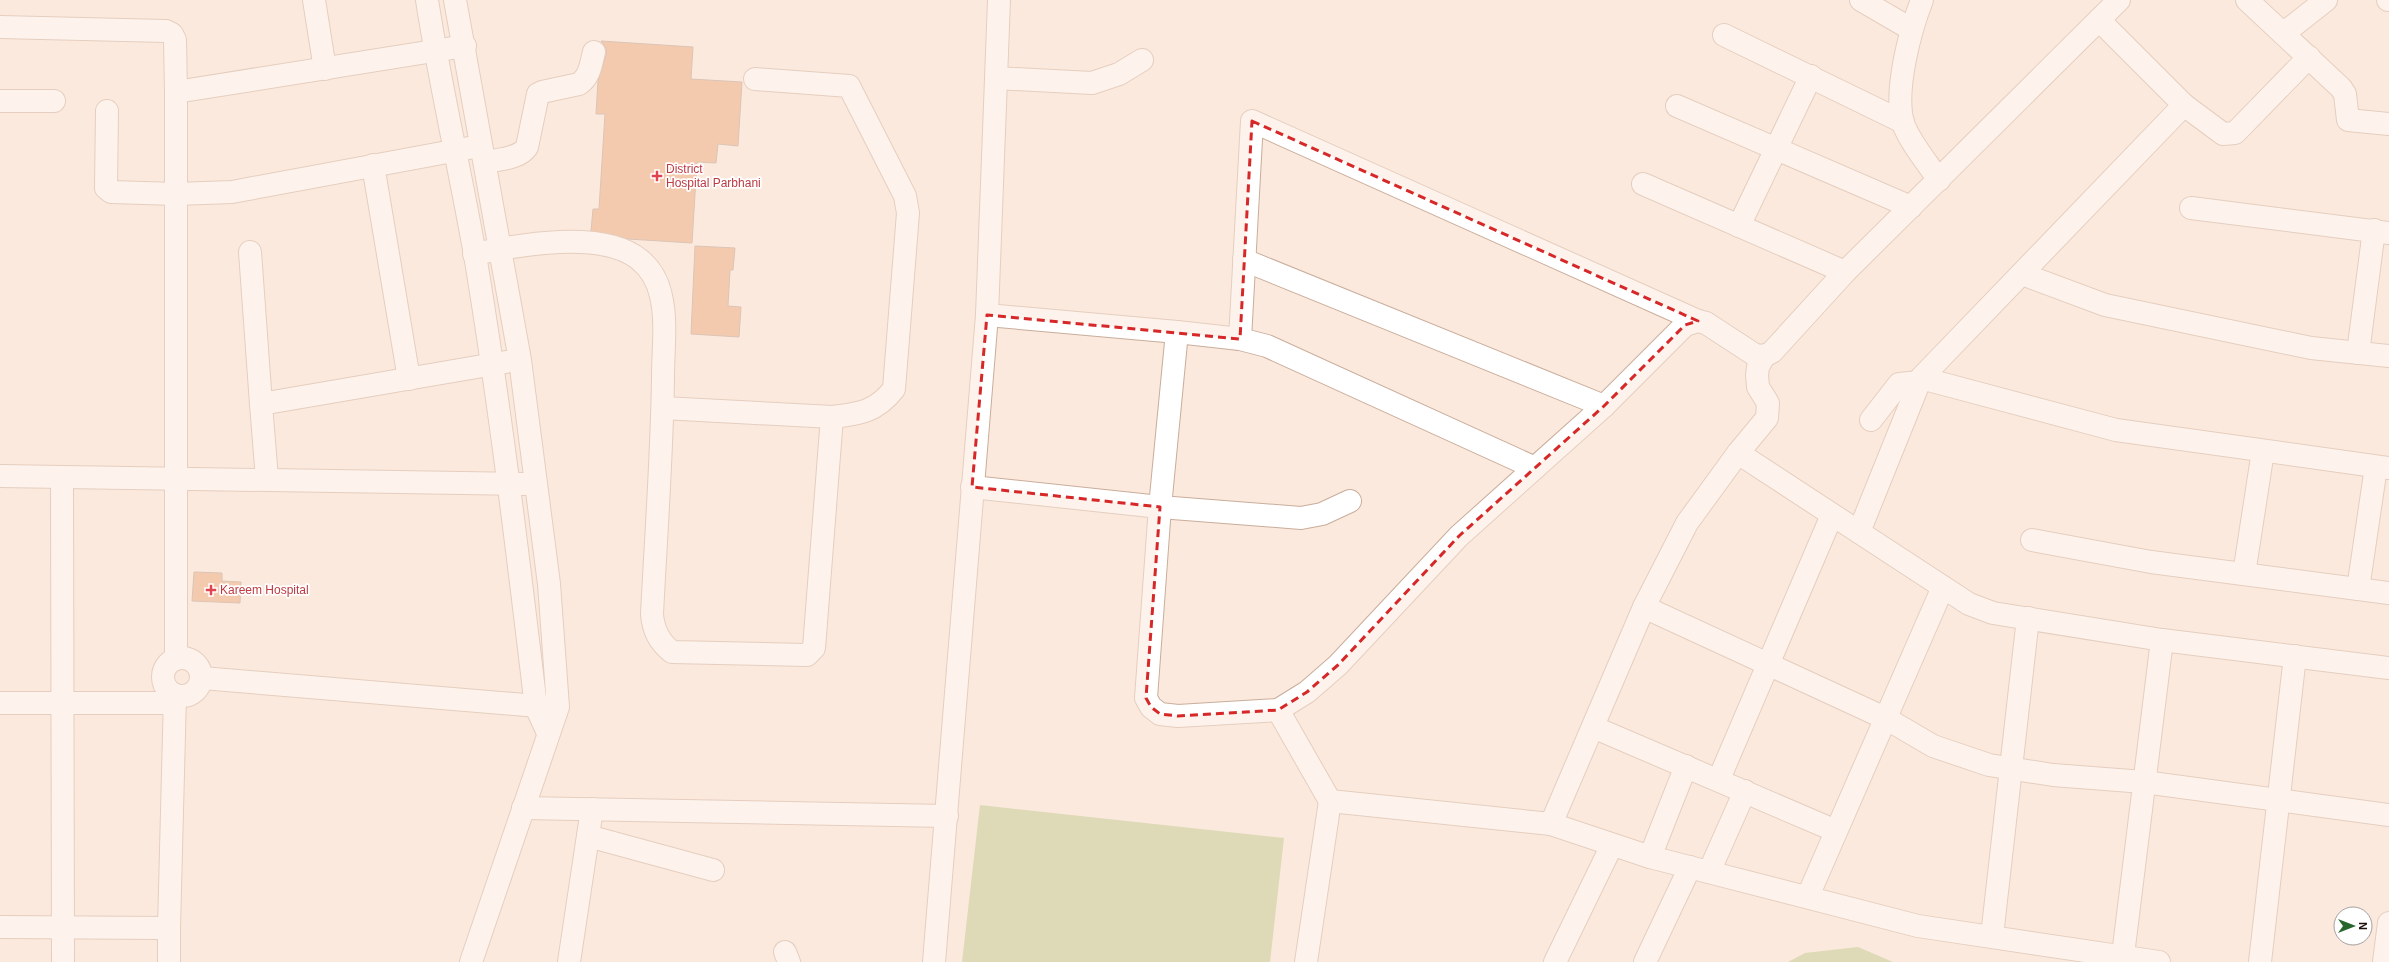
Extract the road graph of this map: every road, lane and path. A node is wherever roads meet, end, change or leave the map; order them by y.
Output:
1 (314, 0) edge
2 (427, 0) edge
3 (455, 0) edge
4 (999, 0) edge
5 (1861, 0) edge
6 (1922, 0) edge
7 (2119, 0) edge
8 (2247, 0) edge
9 (2326, 0) edge
10 (2099, 20) junction
11 (0, 27) edge
12 (1911, 29) junction
13 (2284, 33) junction
14 (1724, 35) dead end
15 (464, 46) junction
16 (435, 52) junction
17 (594, 52) dead end
18 (2309, 57) junction
19 (1142, 60) dead end
20 (325, 69) junction
21 (1811, 76) junction
22 (996, 78) junction
23 (755, 79) dead end
24 (176, 92) junction
25 (0, 101) edge
26 (54, 101) dead end
27 (2184, 105) junction
28 (1677, 106) dead end
29 (108, 111) dead end
30 (1903, 122) junction
31 (2389, 124) edge
32 (1776, 148) junction
33 (454, 150) junction
34 (484, 154) junction
35 (373, 165) junction
36 (1939, 180) junction
37 (1643, 184) dead end
38 (176, 194) junction
39 (1911, 207) junction
40 (2191, 208) dead end
41 (1739, 226) junction
42 (2382, 231) edge
43 (501, 249) junction
44 (250, 252) dead end
45 (474, 254) junction
46 (1244, 260) junction
47 (1845, 272) junction
48 (2022, 274) junction
49 (986, 315) junction
50 (1698, 321) junction
51 (1177, 332) junction
52 (1240, 339) junction
53 (2358, 353) junction
54 (1764, 356) junction
55 (2389, 356) edge
56 (520, 360) junction
57 (492, 364) junction
58 (409, 379) junction
59 (1921, 380) junction
60 (261, 404) junction
61 (1604, 406) junction
62 (663, 408) junction
63 (832, 417) junction
64 (1871, 420) dead end
65 (2263, 451) junction
66 (1738, 454) junction
67 (2382, 467) edge
68 (1535, 468) junction
69 (0, 476) edge
70 (62, 477) junction
71 (176, 478) junction
72 (267, 480) junction
73 (510, 484) junction
74 (536, 484) junction
75 (972, 488) junction
76 (1350, 501) dead end
77 (1160, 508) junction
78 (1832, 515) junction
79 (1859, 532) junction
80 (2032, 540) dead end
81 (2244, 574) junction
82 (549, 584) junction
83 (522, 586) junction
84 (1943, 587) junction
85 (2358, 589) junction
86 (2389, 593) edge
87 (1644, 607) junction
88 (2028, 618) junction
89 (2162, 640) junction
90 (2295, 656) junction
91 (176, 659) junction
92 (1769, 663) junction
93 (2389, 668) edge
94 (202, 678) junction
95 (175, 699) junction
96 (0, 703) edge
97 (63, 703) junction
98 (536, 707) junction
99 (558, 707) junction
100 (1278, 710) junction
101 (1887, 719) junction
102 (1593, 727) junction
103 (548, 733) junction
104 (1686, 766) junction
105 (2011, 770) junction
106 (1719, 779) junction
107 (2144, 782) junction
108 (1745, 791) junction
109 (1330, 801) junction
110 (2278, 801) junction
111 (523, 808) junction
112 (592, 809) junction
113 (2389, 815) edge
114 (947, 816) junction
115 (1551, 824) junction
116 (1836, 830) junction
117 (588, 836) junction
118 (1612, 845) junction
119 (1650, 857) junction
120 (1699, 869) junction
121 (713, 870) dead end
122 (1808, 896) junction
123 (2389, 923) edge
124 (0, 927) edge
125 (62, 927) junction
126 (169, 928) junction
127 (1992, 936) junction
128 (2078, 955) edge
129 (2123, 955) junction
130 (2150, 961) edge
131 (63, 962) edge
132 (169, 962) edge
133 (471, 962) edge
134 (569, 962) edge
135 (934, 962) edge
136 (1306, 962) edge
137 (1555, 962) edge
138 (1645, 962) edge
139 (2260, 962) edge
140 (2384, 962) edge

1 - 20 street
2 - 16 street
3 - 15 street
4 - 22 street
5 - 12 street
6 - 12 street
7 - 10 street
8 - 13 street
9 - 13 street
10 - 27 street
10 - 36 street
11 - 24 street
12 - 30 street
13 - 18 street
14 - 21 street
15 - 16 street
15 - 34 street
16 - 20 street
16 - 33 street
17 - 34 street
18 - 27 street
18 - 31 street
19 - 22 street
20 - 24 street
21 - 30 street
21 - 32 street
22 - 49 street
23 - 63 street
24 - 38 street
25 - 26 street
27 - 48 street
28 - 32 street
29 - 38 street
30 - 36 street
32 - 39 street
32 - 41 street
33 - 34 street
33 - 35 street
33 - 45 street
34 - 43 street
35 - 38 street
35 - 58 street
36 - 39 street
37 - 41 street
38 - 71 street
39 - 47 street
40 - 42 street
41 - 47 street
42 - 53 street
43 - 45 street
43 - 56 street
43 - 62 street
44 - 60 street
45 - 57 street
46 - 50 street
46 - 52 street
46 - 61 street
47 - 54 street
48 - 53 street
48 - 59 street
49 - 51 street
49 - 75 street
50 - 54 street
50 - 61 street
51 - 52 street
51 - 77 street
52 - 68 street
53 - 55 street
54 - 66 street
56 - 57 street
56 - 74 street
57 - 58 street
57 - 73 street
58 - 60 street
59 - 64 street
59 - 65 street
59 - 79 street
60 - 72 street
61 - 68 street
62 - 63 street
62 - 63 street
65 - 67 street
65 - 81 street
66 - 78 street
66 - 87 street
67 - 85 street
68 - 100 street
69 - 70 street
70 - 71 street
70 - 97 street
71 - 72 street
71 - 91 street
72 - 73 street
73 - 74 street
73 - 83 street
74 - 82 street
75 - 77 street
75 - 114 street
76 - 77 street
77 - 100 street
78 - 79 street
78 - 92 street
79 - 84 street
80 - 81 street
81 - 85 street
82 - 83 street
82 - 99 street
83 - 98 street
84 - 88 street
84 - 101 street
85 - 86 street
87 - 92 street
87 - 102 street
88 - 89 street
88 - 105 street
89 - 90 street
89 - 107 street
90 - 93 street
90 - 110 street
91 - 94 street
91 - 95 street
92 - 101 street
92 - 106 street
94 - 95 street
94 - 98 street
95 - 97 street
95 - 126 street
96 - 97 street
97 - 125 street
98 - 99 street
98 - 103 street
99 - 103 street
100 - 109 street
101 - 105 street
101 - 116 street
102 - 104 street
102 - 115 street
103 - 111 street
104 - 106 street
104 - 119 street
105 - 107 street
105 - 127 street
106 - 108 street
107 - 110 street
107 - 129 street
108 - 116 street
108 - 120 street
109 - 115 street
109 - 136 street
110 - 113 street
110 - 139 street
111 - 112 street
111 - 133 street
112 - 114 street
112 - 117 street
114 - 135 street
115 - 118 street
116 - 122 street
117 - 121 street
117 - 134 street
118 - 119 street
118 - 137 street
119 - 120 street
120 - 122 street
120 - 138 street
122 - 127 street
123 - 140 street
124 - 125 street
125 - 126 street
125 - 131 street
126 - 132 street
127 - 128 street
128 - 129 street
129 - 130 street

